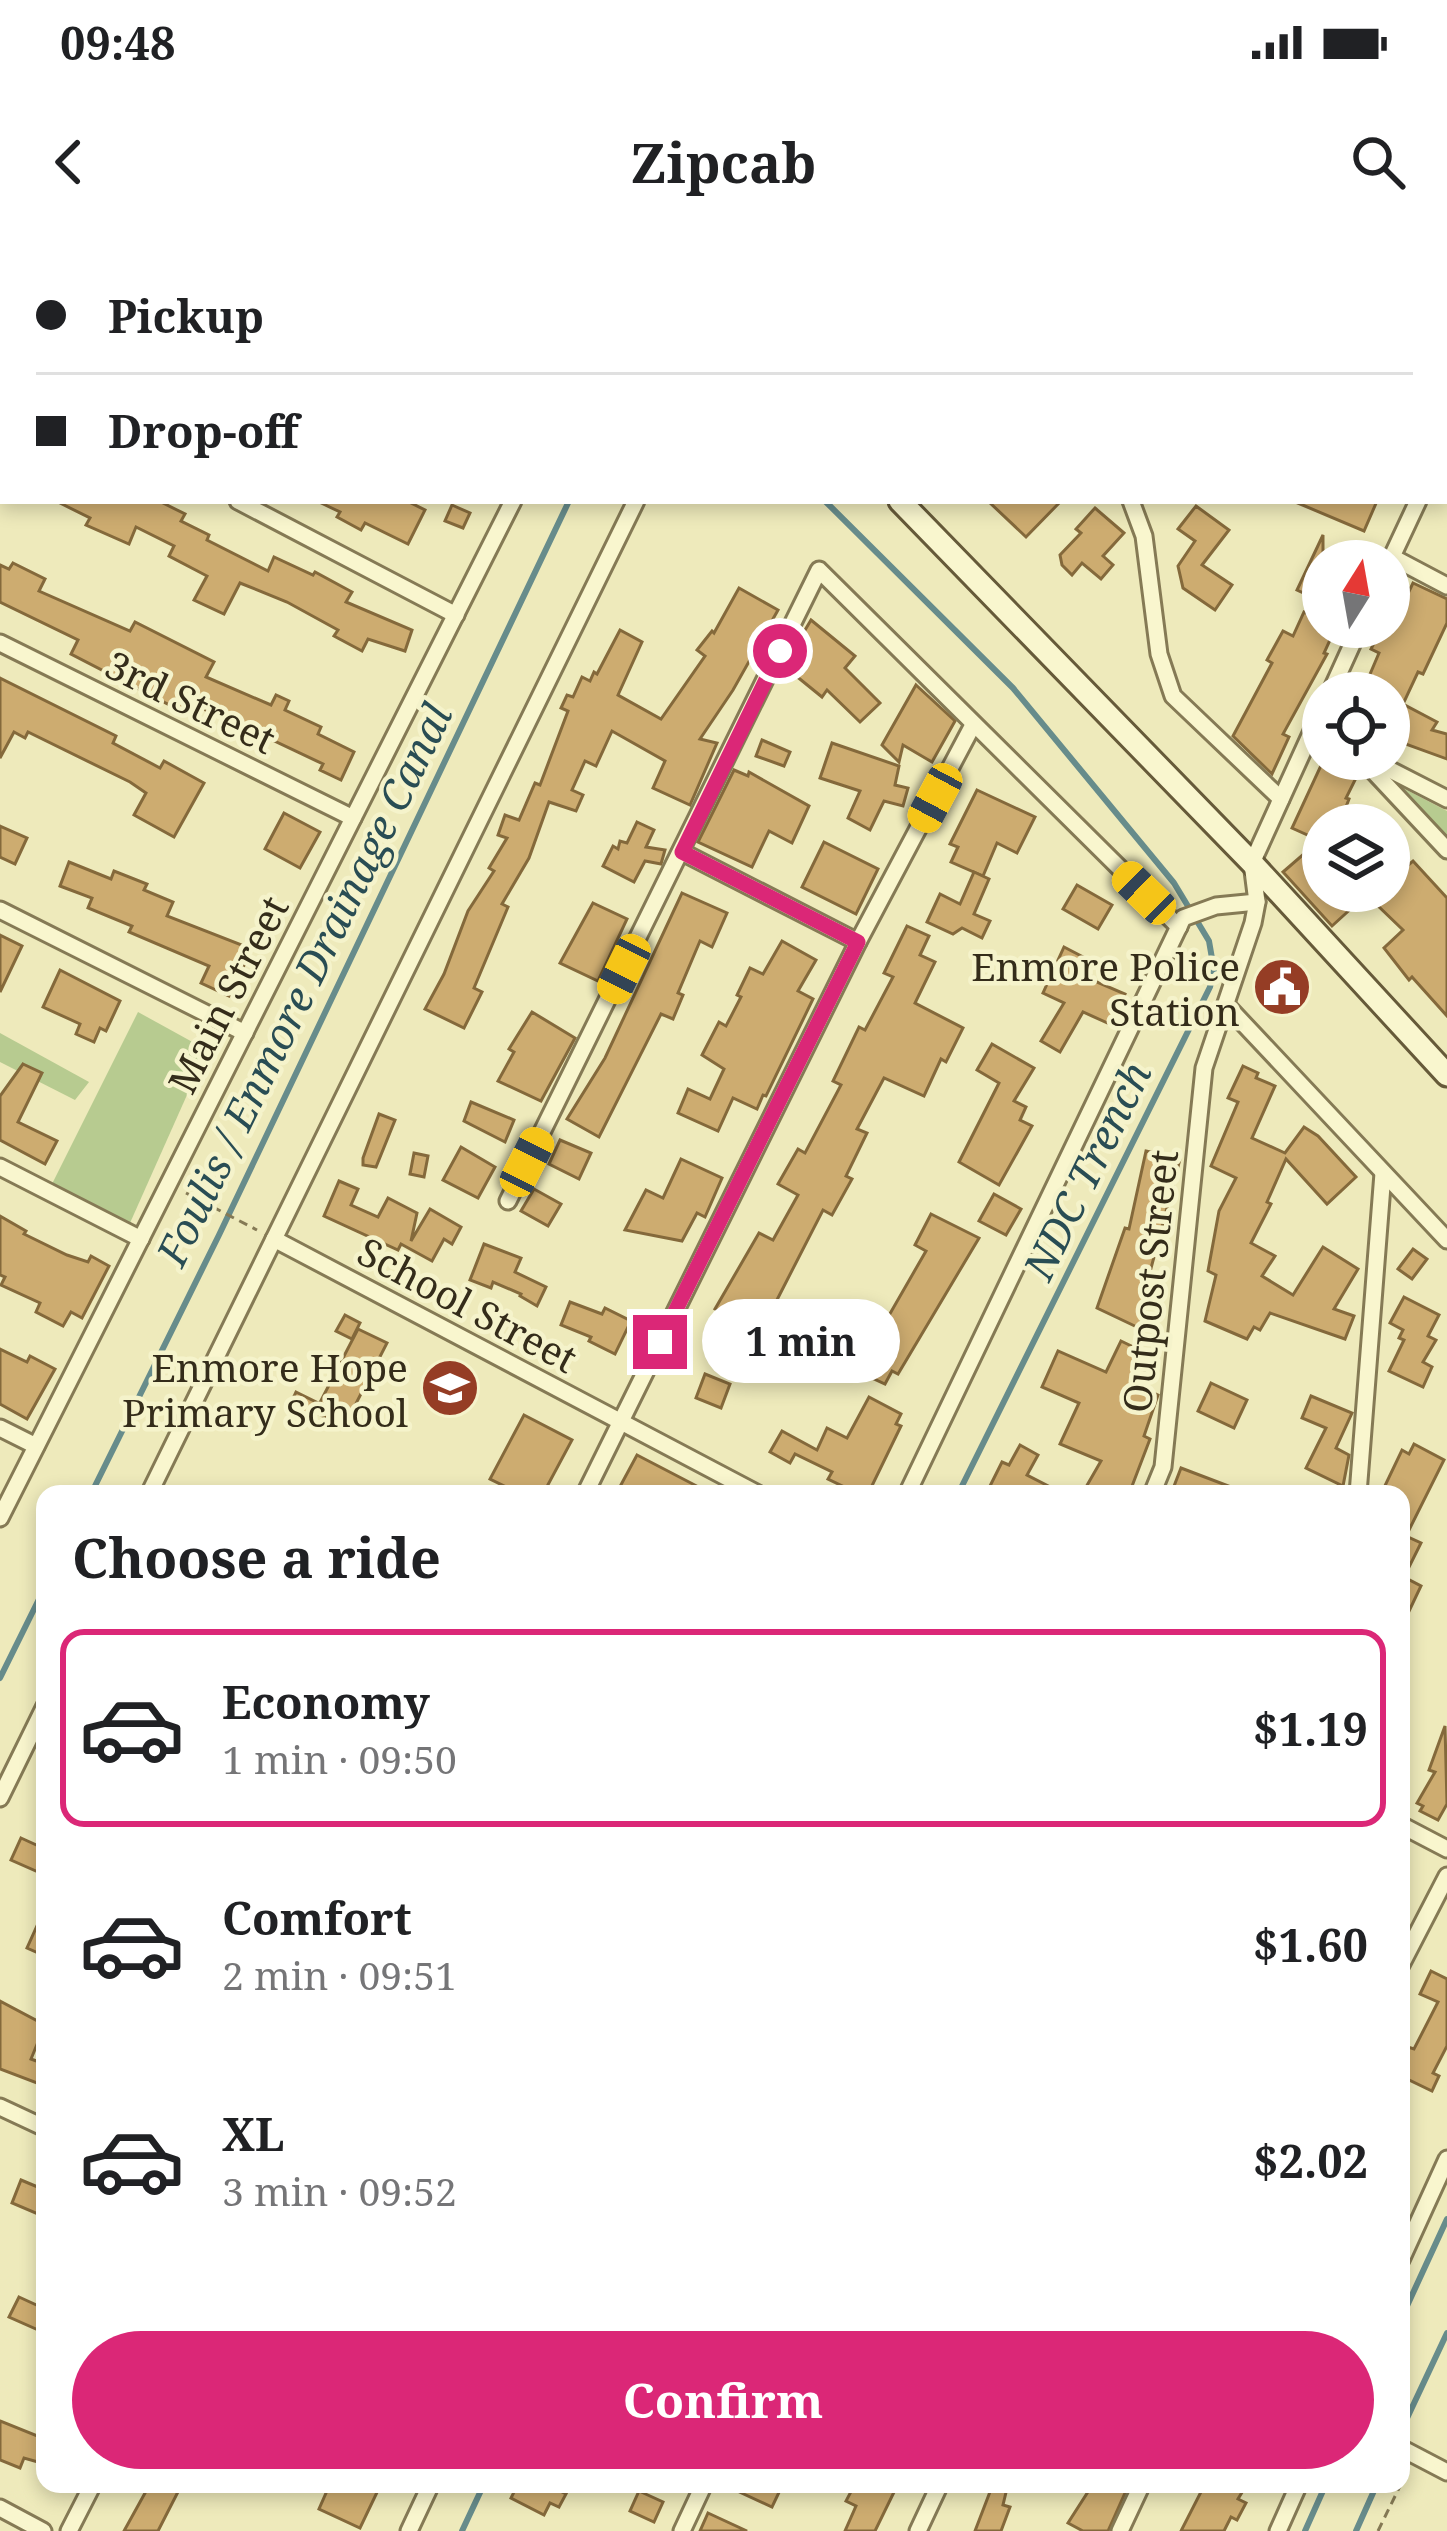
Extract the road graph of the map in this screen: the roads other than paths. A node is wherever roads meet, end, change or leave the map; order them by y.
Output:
1 (244, 504) edge
2 (512, 504) edge
3 (635, 504) edge
4 (903, 504) edge
5 (1133, 504) edge
6 (1417, 504) edge
7 (1399, 540) edge
8 (1410, 569) edge
9 (1447, 586) edge
10 (456, 615) junction
11 (0, 643) edge
12 (973, 725) junction
13 (1302, 759) edge
14 (1385, 780) edge
15 (1409, 780) edge
16 (1281, 799) junction
17 (1447, 799) edge
18 (353, 818) junction
19 (1447, 850) edge
20 (682, 852) junction
21 (1252, 863) junction
22 (1257, 902) junction
23 (0, 910) edge
24 (1181, 922) junction
25 (858, 942) junction
26 (1226, 1004) junction
27 (244, 1033) junction
28 (1447, 1075) edge
29 (0, 1167) edge
30 (1383, 1173) junction
31 (508, 1202) dead end
32 (141, 1239) junction
33 (274, 1239) junction
34 (1447, 1240) edge
35 (621, 1421) junction
36 (0, 1428) edge
37 (36, 1446) junction
38 (153, 1485) edge
39 (589, 1485) edge
40 (741, 1485) edge
41 (911, 1485) edge
42 (1155, 1485) edge
43 (1359, 1485) edge
44 (0, 1518) edge
45 (36, 1740) edge
46 (0, 1798) edge
47 (1410, 1830) edge
48 (1447, 1849) edge
49 (1447, 1876) edge
50 (1410, 1948) edge
51 (0, 2107) edge
52 (36, 2124) edge
53 (1447, 2159) edge
54 (1410, 2240) edge
55 (1410, 2453) edge
56 (1447, 2473) edge
57 (88, 2493) edge
58 (427, 2493) edge
59 (700, 2493) edge
60 (936, 2493) edge
61 (1138, 2493) edge
62 (1295, 2493) edge
63 (0, 2508) edge
64 (44, 2531) edge
65 (69, 2531) edge
66 (409, 2531) edge
67 (682, 2531) edge
68 (918, 2531) edge
69 (1120, 2531) edge
70 (1278, 2531) edge

1 - 10 street
2 - 10 street, Main Street
3 - 33 street
4 - 21 main road
5 - 16 street
6 - 7 street
8 - 9 street
10 - 18 street, Main Street
11 - 18 street, 3rd Street
12 - 20 street
12 - 24 street
12 - 25 street
13 - 16 street
14 - 19 street
15 - 17 street
16 - 21 street
18 - 27 street, Main Street
20 - 25 street
20 - 31 street
21 - 22 street
21 - 28 main road
22 - 24 street
22 - 26 street, Outpost Street
23 - 27 street
24 - 41 street
25 - 35 street
26 - 30 street
26 - 42 street, Outpost Street
27 - 32 street, Main Street
29 - 32 street
30 - 34 street
30 - 43 street
32 - 37 street, Main Street
33 - 35 street, School Street
33 - 38 street
35 - 39 street
35 - 40 street, School Street
36 - 37 street
37 - 44 street, Main Street
45 - 46 street
47 - 48 street
49 - 50 street
51 - 52 street
53 - 54 street
55 - 56 street
57 - 65 street
58 - 66 street
59 - 67 street
60 - 68 street
61 - 69 street
62 - 70 street
63 - 64 street

